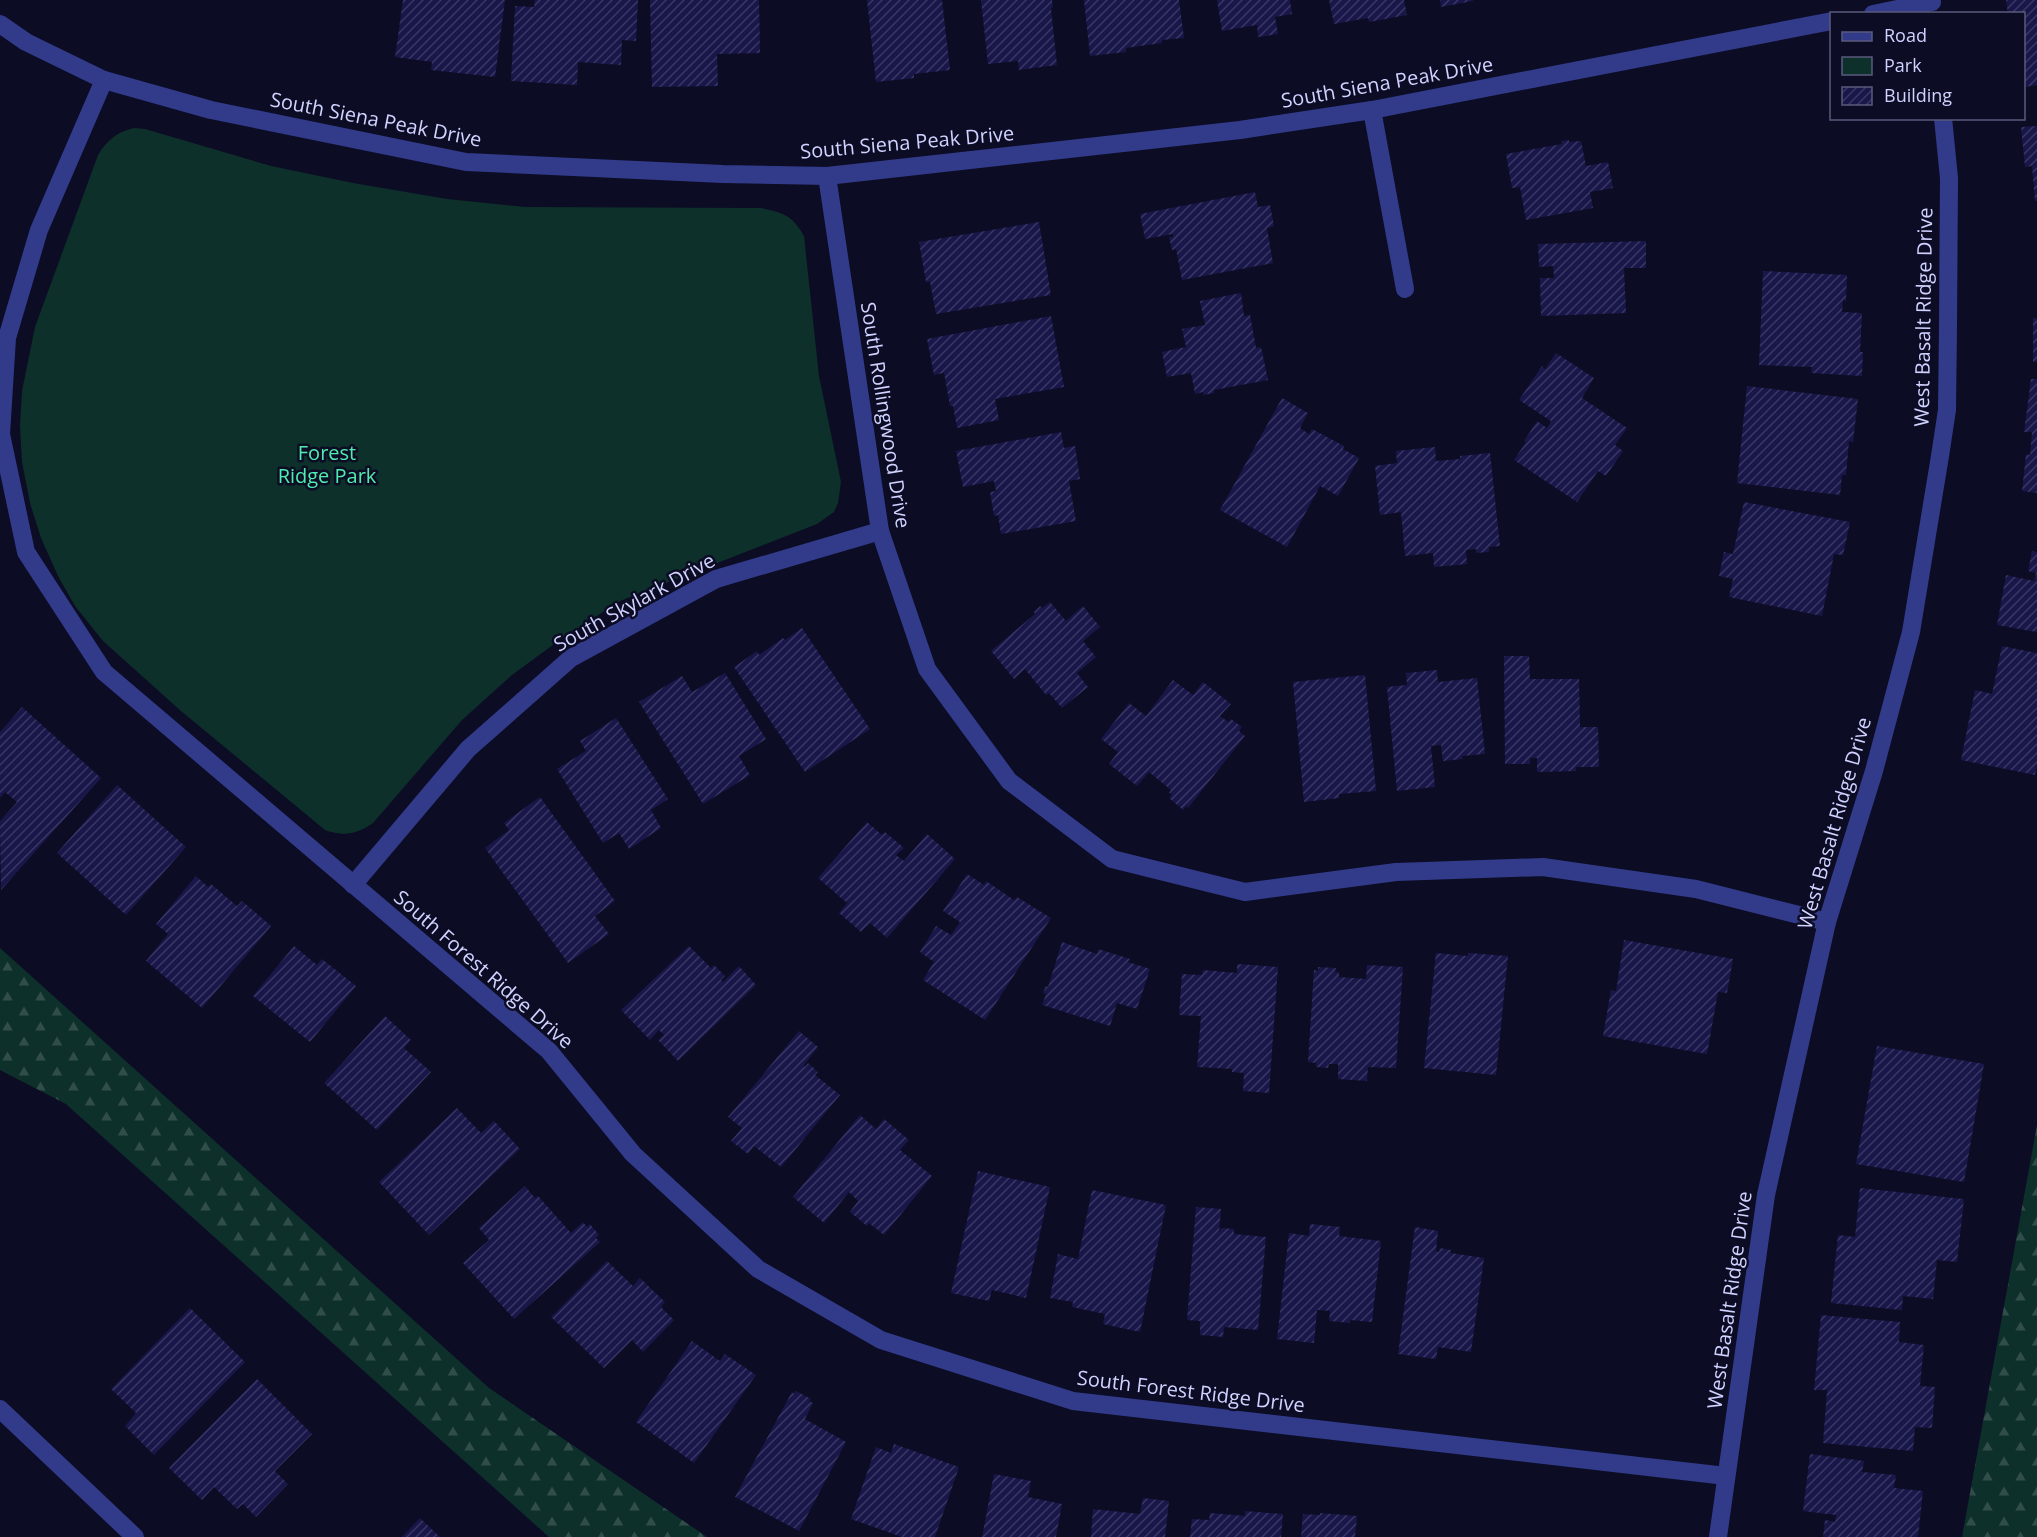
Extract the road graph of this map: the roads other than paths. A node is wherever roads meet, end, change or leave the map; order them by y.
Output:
1 (1932, 5) edge
2 (1886, 12) edge
3 (1830, 21) edge
4 (0, 24) edge
5 (104, 80) junction
6 (1372, 110) junction
7 (1943, 120) edge
8 (827, 176) junction
9 (1405, 289) dead end
10 (880, 531) junction
11 (353, 885) junction
12 (1827, 921) junction
13 (0, 1409) edge
14 (1726, 1476) junction
15 (135, 1537) edge
16 (1718, 1537) edge

1 - 2 street
3 - 6 street, South Siena Peak Drive
4 - 5 street, South Siena Peak Drive
5 - 8 street, South Siena Peak Drive
5 - 11 street, South Forest Ridge Drive
6 - 8 street, South Siena Peak Drive
6 - 9 street
7 - 12 street, West Basalt Ridge Drive
8 - 10 street, South Rollingwood Drive
10 - 11 street, South Skylark Drive
10 - 12 street, South Rollingwood Drive
11 - 14 street, South Forest Ridge Drive
12 - 14 street, West Basalt Ridge Drive
13 - 15 street
14 - 16 street, West Basalt Ridge Drive

